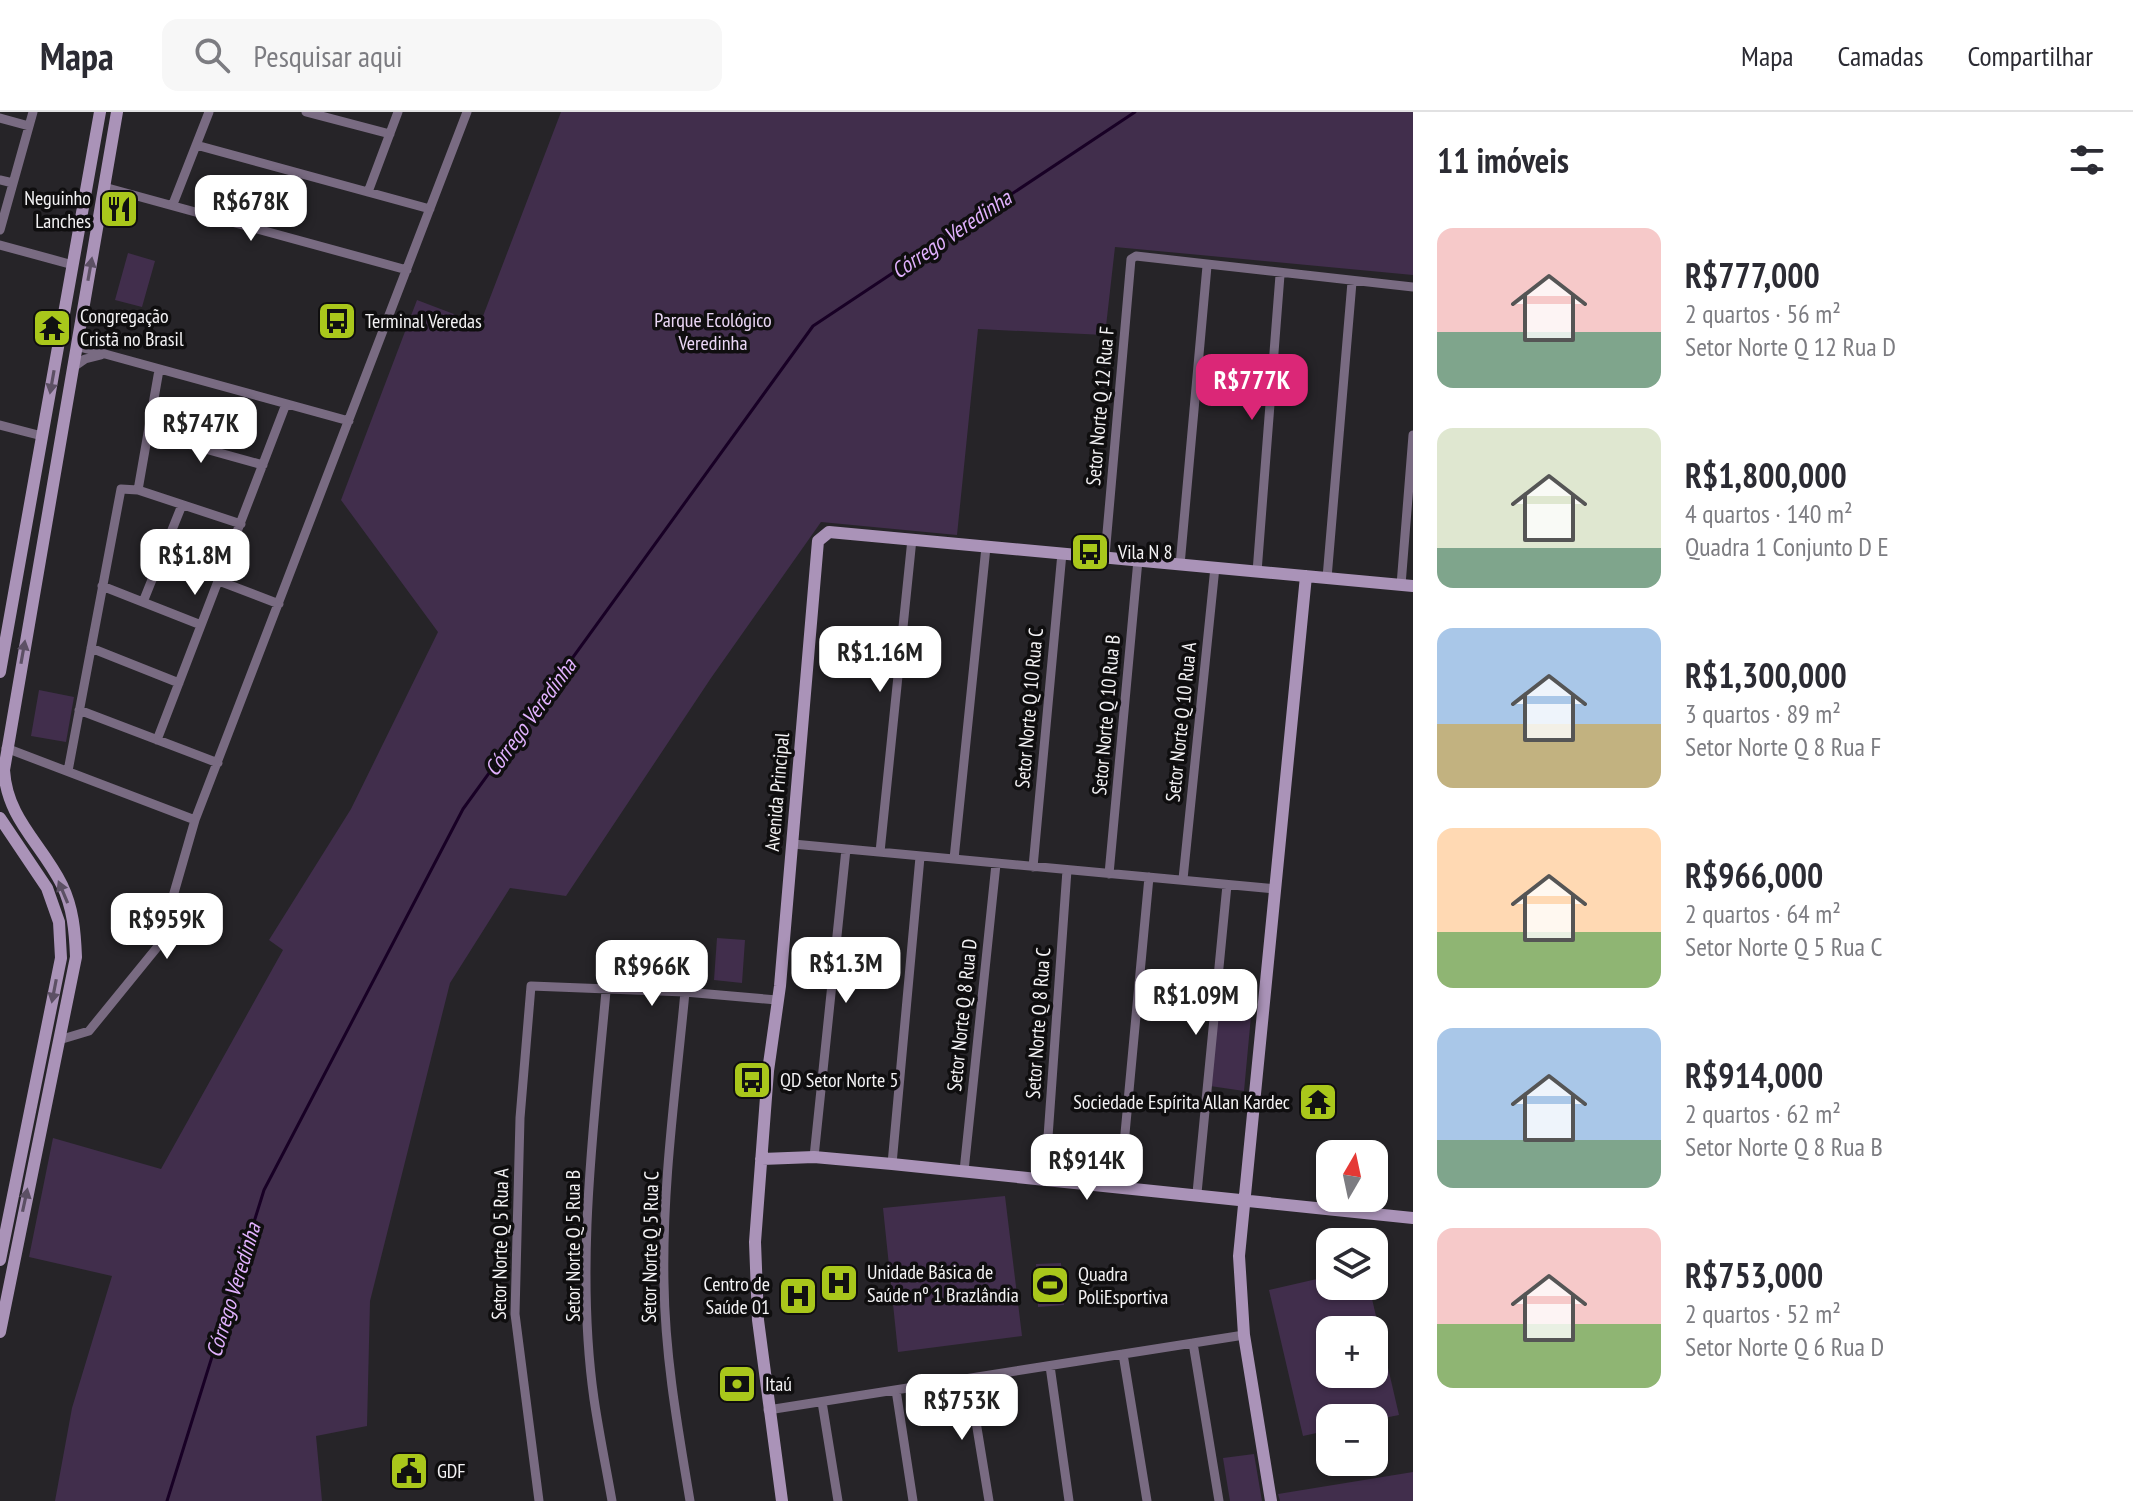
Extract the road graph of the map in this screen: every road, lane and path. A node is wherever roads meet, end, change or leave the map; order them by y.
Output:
1 (33, 112) edge
2 (100, 112) edge
3 (209, 112) edge
4 (306, 112) edge
5 (398, 112) edge
6 (467, 112) edge
7 (116, 115) edge
8 (0, 118) edge
9 (29, 126) junction
10 (390, 134) junction
11 (95, 139) junction
12 (111, 142) junction
13 (196, 145) junction
14 (0, 180) edge
15 (13, 183) junction
16 (104, 187) junction
17 (368, 192) junction
18 (173, 204) junction
19 (430, 209) junction
20 (0, 230) edge
21 (0, 245) edge
22 (73, 265) junction
23 (1207, 266) junction
24 (407, 270) junction
25 (1280, 275) junction
26 (1352, 282) junction
27 (1413, 287) edge
28 (76, 346) junction
29 (104, 355) junction
30 (72, 368) junction
31 (159, 370) junction
32 (286, 404) junction
33 (349, 421) junction
34 (0, 425) edge
35 (148, 433) junction
36 (1413, 435) edge
37 (42, 436) junction
38 (40, 450) junction
39 (57, 455) junction
40 (263, 465) junction
41 (138, 490) junction
42 (182, 505) junction
43 (241, 524) junction
44 (912, 539) junction
45 (986, 547) junction
46 (1062, 553) junction
47 (1105, 556) junction
48 (1138, 560) junction
49 (1180, 565) junction
50 (19, 567) junction
51 (1215, 567) junction
52 (37, 571) junction
53 (1257, 572) junction
54 (1306, 576) junction
55 (1327, 578) junction
56 (219, 581) junction
57 (102, 586) junction
58 (1407, 586) edge
59 (14, 592) junction
60 (32, 597) junction
61 (143, 602) junction
62 (279, 604) junction
63 (201, 625) junction
64 (91, 648) junction
65 (0, 672) edge
66 (179, 683) junction
67 (79, 710) junction
68 (5, 731) edge
69 (157, 740) junction
70 (4, 745) edge
71 (218, 763) junction
72 (68, 771) junction
73 (5, 806) edge
74 (0, 818) edge
75 (195, 820) junction
76 (793, 844) junction
77 (846, 849) junction
78 (880, 852) junction
79 (920, 857) junction
80 (954, 859) junction
81 (996, 864) junction
82 (1033, 867) junction
83 (1067, 870) junction
84 (1109, 874) junction
85 (1149, 877) junction
86 (1183, 879) junction
87 (1227, 885) junction
88 (1276, 889) junction
89 (606, 991) junction
90 (685, 992) junction
91 (777, 1000) junction
92 (59, 1040) junction
93 (814, 1157) junction
94 (761, 1159) junction
95 (892, 1164) junction
96 (964, 1171) junction
97 (1045, 1179) junction
98 (1120, 1187) junction
99 (1197, 1193) junction
100 (1246, 1198) junction
101 (1413, 1218) edge
102 (5, 1254) edge
103 (0, 1332) edge
104 (1244, 1335) junction
105 (1193, 1343) junction
106 (1123, 1354) junction
107 (1050, 1366) junction
108 (969, 1379) junction
109 (896, 1390) junction
110 (822, 1402) junction
111 (768, 1410) junction
112 (539, 1501) edge
113 (612, 1501) edge
114 (690, 1501) edge
115 (782, 1501) edge
116 (838, 1501) edge
117 (913, 1501) edge
118 (989, 1501) edge
119 (1069, 1501) edge
120 (1147, 1501) edge
121 (1219, 1501) edge
122 (1271, 1501) edge

1 - 9 street
2 - 7 street
2 - 11 street
3 - 13 street
4 - 10 street
5 - 10 street
6 - 19 street
7 - 12 street
8 - 9 street
9 - 15 street
10 - 17 street
11 - 12 street
11 - 22 street
12 - 16 street
13 - 17 street
13 - 18 street
14 - 15 street
15 - 20 street
16 - 18 street
28 -> 16 street
17 - 19 street
18 - 24 street
19 - 24 street
21 - 22 street
22 -> 37 street
23 - 25 street
23 - 47 street, Setor Norte Q 12 Rua F
23 - 49 street
24 - 33 street
25 - 26 street
25 - 53 street
26 - 27 street
26 - 55 street
28 - 29 street
28 - 30 street
29 - 30 street
29 - 31 street
30 - 39 street
31 - 32 street
31 - 35 street
32 - 33 street
32 - 40 street
33 - 62 street
34 - 37 street
35 - 40 street
35 - 41 street
36 - 58 street
37 - 38 street
38 - 39 street
38 - 50 street
39 - 52 street
40 - 43 street
41 - 42 street
41 - 57 street
42 - 43 street
42 - 61 street
43 - 56 street
44 - 45 street, Avenida Principal
44 - 76 street, Avenida Principal
44 - 78 street
45 - 46 street, Avenida Principal
45 - 80 street
46 - 47 street, Avenida Principal
46 - 82 street, Setor Norte Q 10 Rua C
47 - 48 street, Avenida Principal
48 - 49 street, Avenida Principal
48 - 84 street, Setor Norte Q 10 Rua B
49 - 51 street, Avenida Principal
50 - 52 street
50 - 59 street
51 - 53 street, Avenida Principal
51 - 86 street, Setor Norte Q 10 Rua A
52 - 60 street
53 - 54 street, Avenida Principal
54 - 55 street, Avenida Principal
54 - 88 street
55 - 58 street, Avenida Principal
56 - 62 street
56 - 63 street
57 - 61 street
57 - 64 street
59 - 60 street
59 - 65 street
68 -> 60 street
61 - 63 street
62 - 71 street
63 - 66 street
64 - 66 street
64 - 67 street
66 - 69 street
67 - 69 street
67 - 72 street
68 - 70 street
69 - 71 street
70 - 72 street
70 - 73 street
71 - 75 street
72 - 75 street
92 -> 73 street
74 -> 102 street
75 - 92 street
76 - 77 street
76 - 91 street, Avenida Principal
77 - 78 street
77 - 93 street
78 - 79 street
79 - 80 street
79 - 95 street
80 - 81 street
81 - 82 street
81 - 96 street, Setor Norte Q 8 Rua D
82 - 83 street
83 - 84 street
83 - 97 street, Setor Norte Q 8 Rua C
84 - 85 street
85 - 86 street
85 - 98 street
86 - 87 street
87 - 88 street
87 - 99 street
88 - 100 street
89 - 90 street
89 - 112 street, Setor Norte Q 5 Rua A
89 - 113 street, Setor Norte Q 5 Rua B
90 - 91 street
90 - 114 street, Setor Norte Q 5 Rua C
91 - 94 street, Avenida Principal
102 -> 92 street
93 - 94 street
93 - 95 street
94 - 111 street, Avenida Principal
95 - 96 street
96 - 97 street
97 - 98 street
98 - 99 street
99 - 100 street
100 - 101 street
100 - 104 street
102 - 103 street
104 - 105 street
104 - 122 street
105 - 106 street
105 - 121 street
106 - 107 street
106 - 120 street
107 - 108 street
107 - 119 street
108 - 109 street
108 - 118 street
109 - 110 street
109 - 117 street
110 - 111 street
110 - 116 street
111 - 115 street, Avenida Principal

